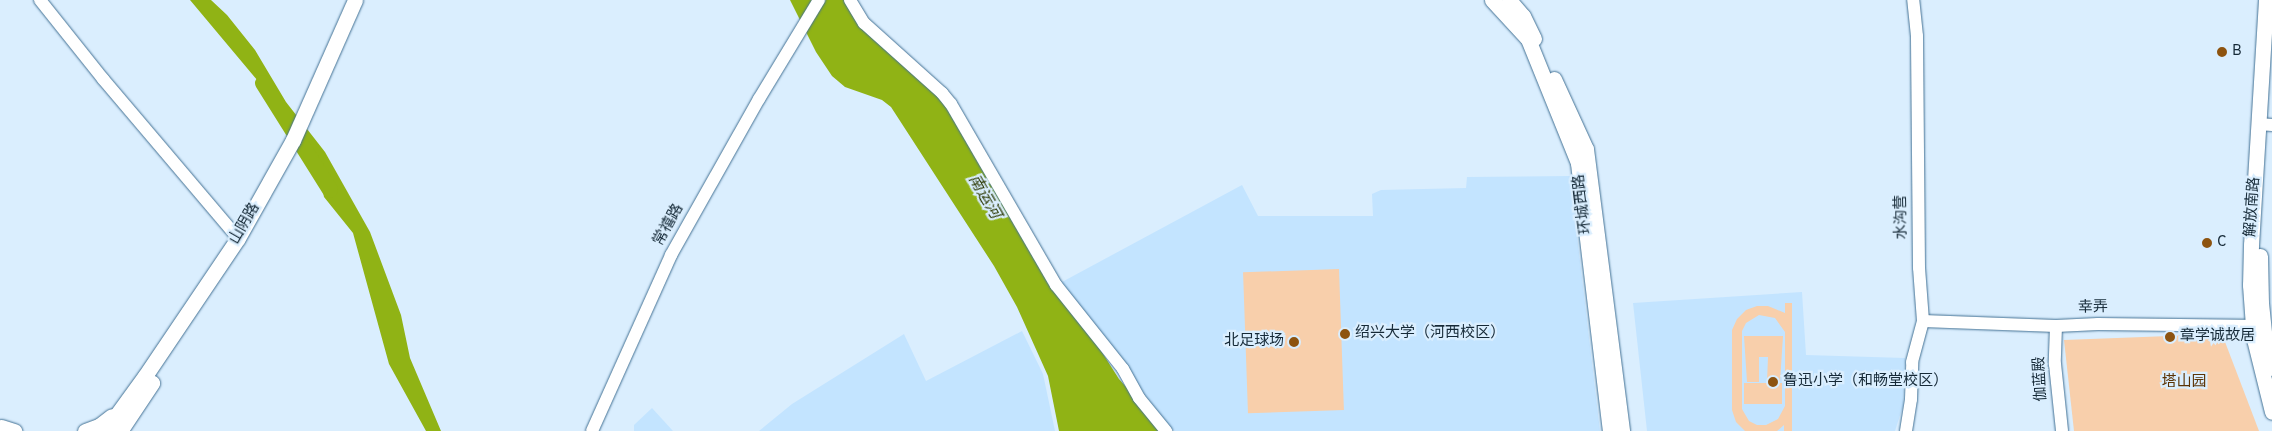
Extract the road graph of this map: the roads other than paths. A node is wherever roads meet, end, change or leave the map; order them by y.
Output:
1 (40, 0) edge
2 (355, 0) edge
3 (366, 0) edge
4 (819, 0) edge
5 (850, 0) edge
6 (1492, 0) edge
7 (1509, 0) edge
8 (1913, 0) edge
9 (2266, 0) edge
10 (2272, 33) edge
11 (2266, 125) edge
12 (299, 139) junction
13 (238, 238) junction
14 (1923, 321) junction
15 (2056, 326) junction
16 (2258, 326) junction
17 (2272, 368) edge
18 (2272, 412) edge
19 (125, 413) junction
20 (85, 431) edge
21 (105, 431) edge
22 (120, 431) edge
23 (124, 431) edge
24 (592, 431) edge
25 (1166, 431) edge
26 (1610, 431) edge
27 (1622, 431) edge
28 (1906, 431) edge
29 (2062, 431) edge

1 - 13 street
2 - 12 main road, 山阴路
3 - 12 main road, 山阴路
4 - 24 street, 常禧路
5 - 25 street
6 - 26 main road, 环城西路
7 - 27 main road, 环城西路
8 - 14 street, 水沟营
9 - 11 main road, 解放南路
10 - 11 main road, 解放南路
11 - 16 main road, 解放南路
12 - 13 main road, 山阴路
12 - 19 main road, 山阴路
13 - 19 main road, 山阴路
14 - 15 street, 幸弄
14 - 28 street, 水沟营
15 - 16 street, 幸弄
15 - 29 street, 伽蓝殿
16 - 17 main road, 解放南路
16 - 18 main road, 解放南路
19 - 20 main road
19 - 21 main road, 山阴路
19 - 22 main road, 山阴路
19 - 23 main road

